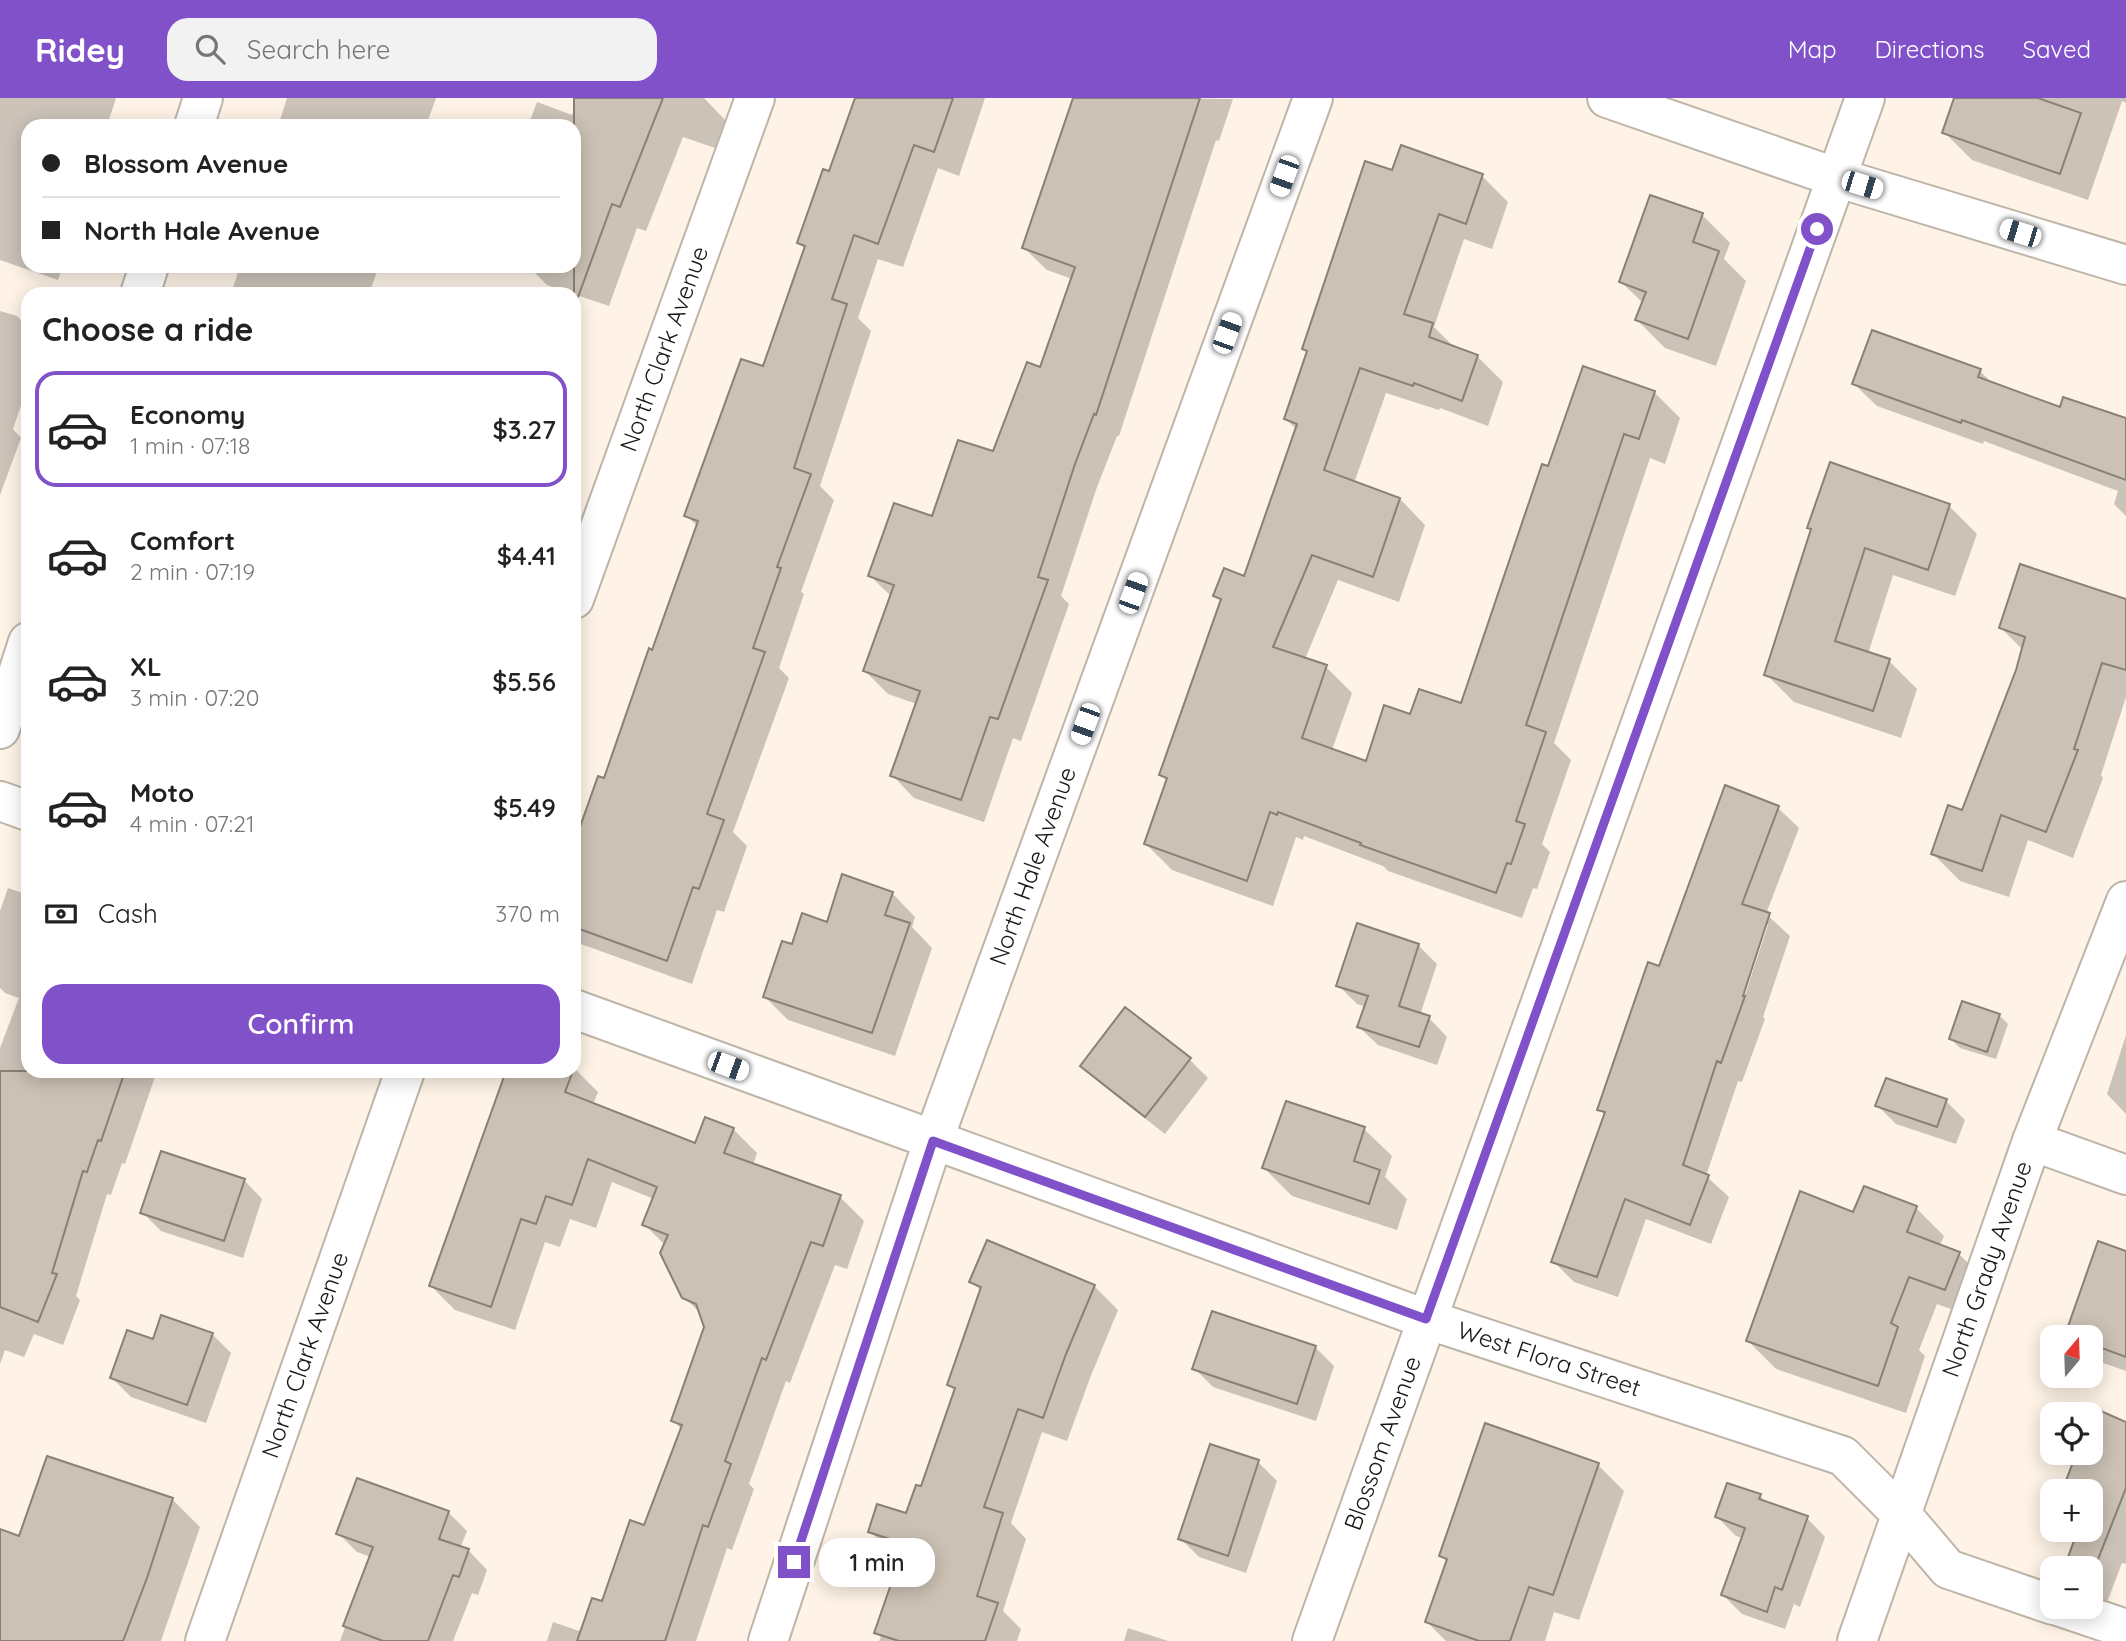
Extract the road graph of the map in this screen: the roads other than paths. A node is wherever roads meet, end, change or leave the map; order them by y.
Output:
1 (203, 98) edge
2 (755, 98) edge
3 (1313, 98) edge
4 (1607, 98) edge
5 (1865, 98) edge
6 (196, 119) edge
7 (1835, 177) junction
8 (2126, 265) edge
9 (581, 580) edge
10 (21, 664) edge
11 (0, 729) edge
12 (0, 801) edge
13 (21, 808) edge
14 (2126, 901) edge
15 (581, 1012) edge
16 (403, 1078) edge
17 (933, 1141) junction
18 (2032, 1141) junction
19 (2126, 1175) edge
20 (1426, 1319) junction
21 (1902, 1515) junction
22 (2040, 1601) edge
23 (2096, 1619) edge
24 (2126, 1629) edge
25 (205, 1641) edge
26 (768, 1641) edge
27 (1312, 1641) edge
28 (1857, 1641) edge

1 - 6 street
2 - 9 street, North Clark Avenue
3 - 17 street, North Hale Avenue
4 - 7 street
5 - 7 street, Blossom Avenue
7 - 8 street
7 - 20 street, Blossom Avenue
10 - 11 street
12 - 13 street
14 - 18 street, North Grady Avenue
15 - 17 street, West Flora Street
16 - 25 street, North Clark Avenue
17 - 20 street, West Flora Street
17 - 26 street, North Hale Avenue
18 - 19 street
18 - 21 street, North Grady Avenue
20 - 21 street, West Flora Street
20 - 27 street, Blossom Avenue
21 - 22 street, West Flora Street
21 - 28 street, North Grady Avenue
23 - 24 street

